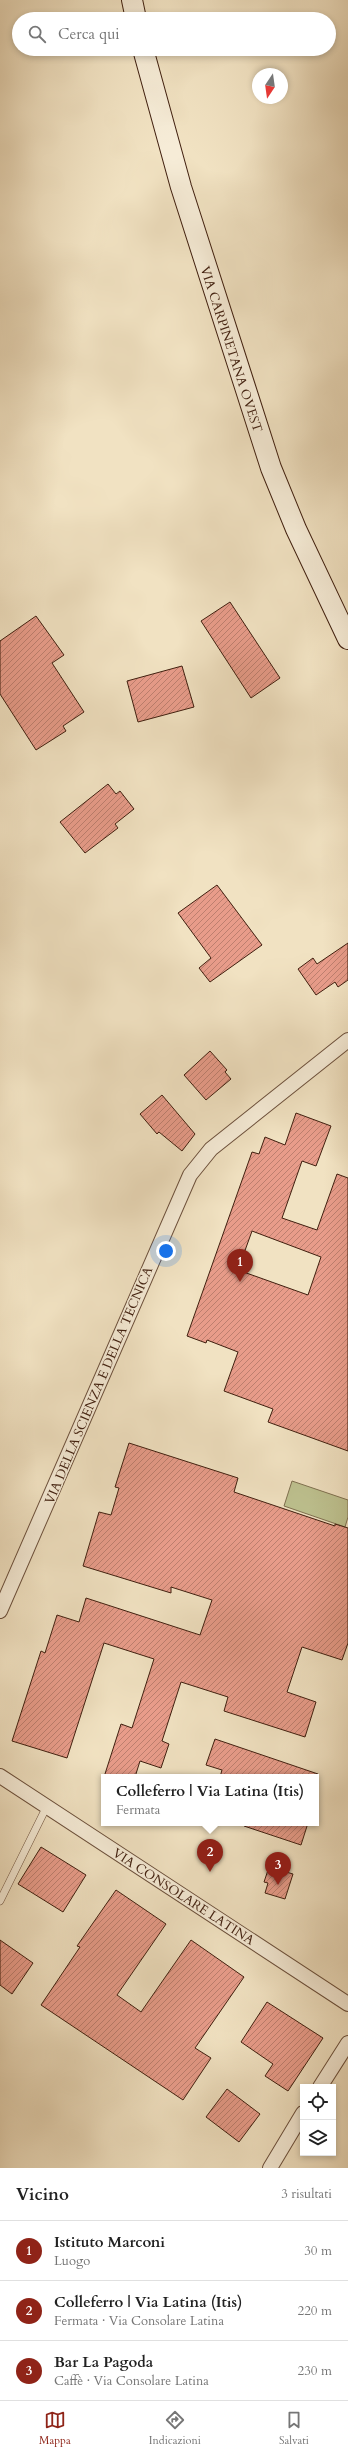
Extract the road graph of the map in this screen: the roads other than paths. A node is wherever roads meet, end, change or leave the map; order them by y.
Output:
1 (132, 0) edge
2 (135, 12) edge
3 (145, 56) edge
4 (348, 639) edge
5 (348, 1040) edge
6 (0, 1611) edge
7 (0, 1776) edge
8 (47, 1806) junction
9 (0, 1901) edge
10 (348, 2004) edge
11 (348, 2043) edge
12 (322, 2084) edge
13 (300, 2118) edge
14 (270, 2168) edge

1 - 2 main road
3 - 4 main road, VIA CARPINETANA OVEST
5 - 6 street, VIA DELLA SCIENZA E DELLA TECNICA
7 - 8 street, VIA CONSOLARE LATINA
8 - 9 lane
8 - 10 street, VIA CONSOLARE LATINA
11 - 12 street
13 - 14 street

